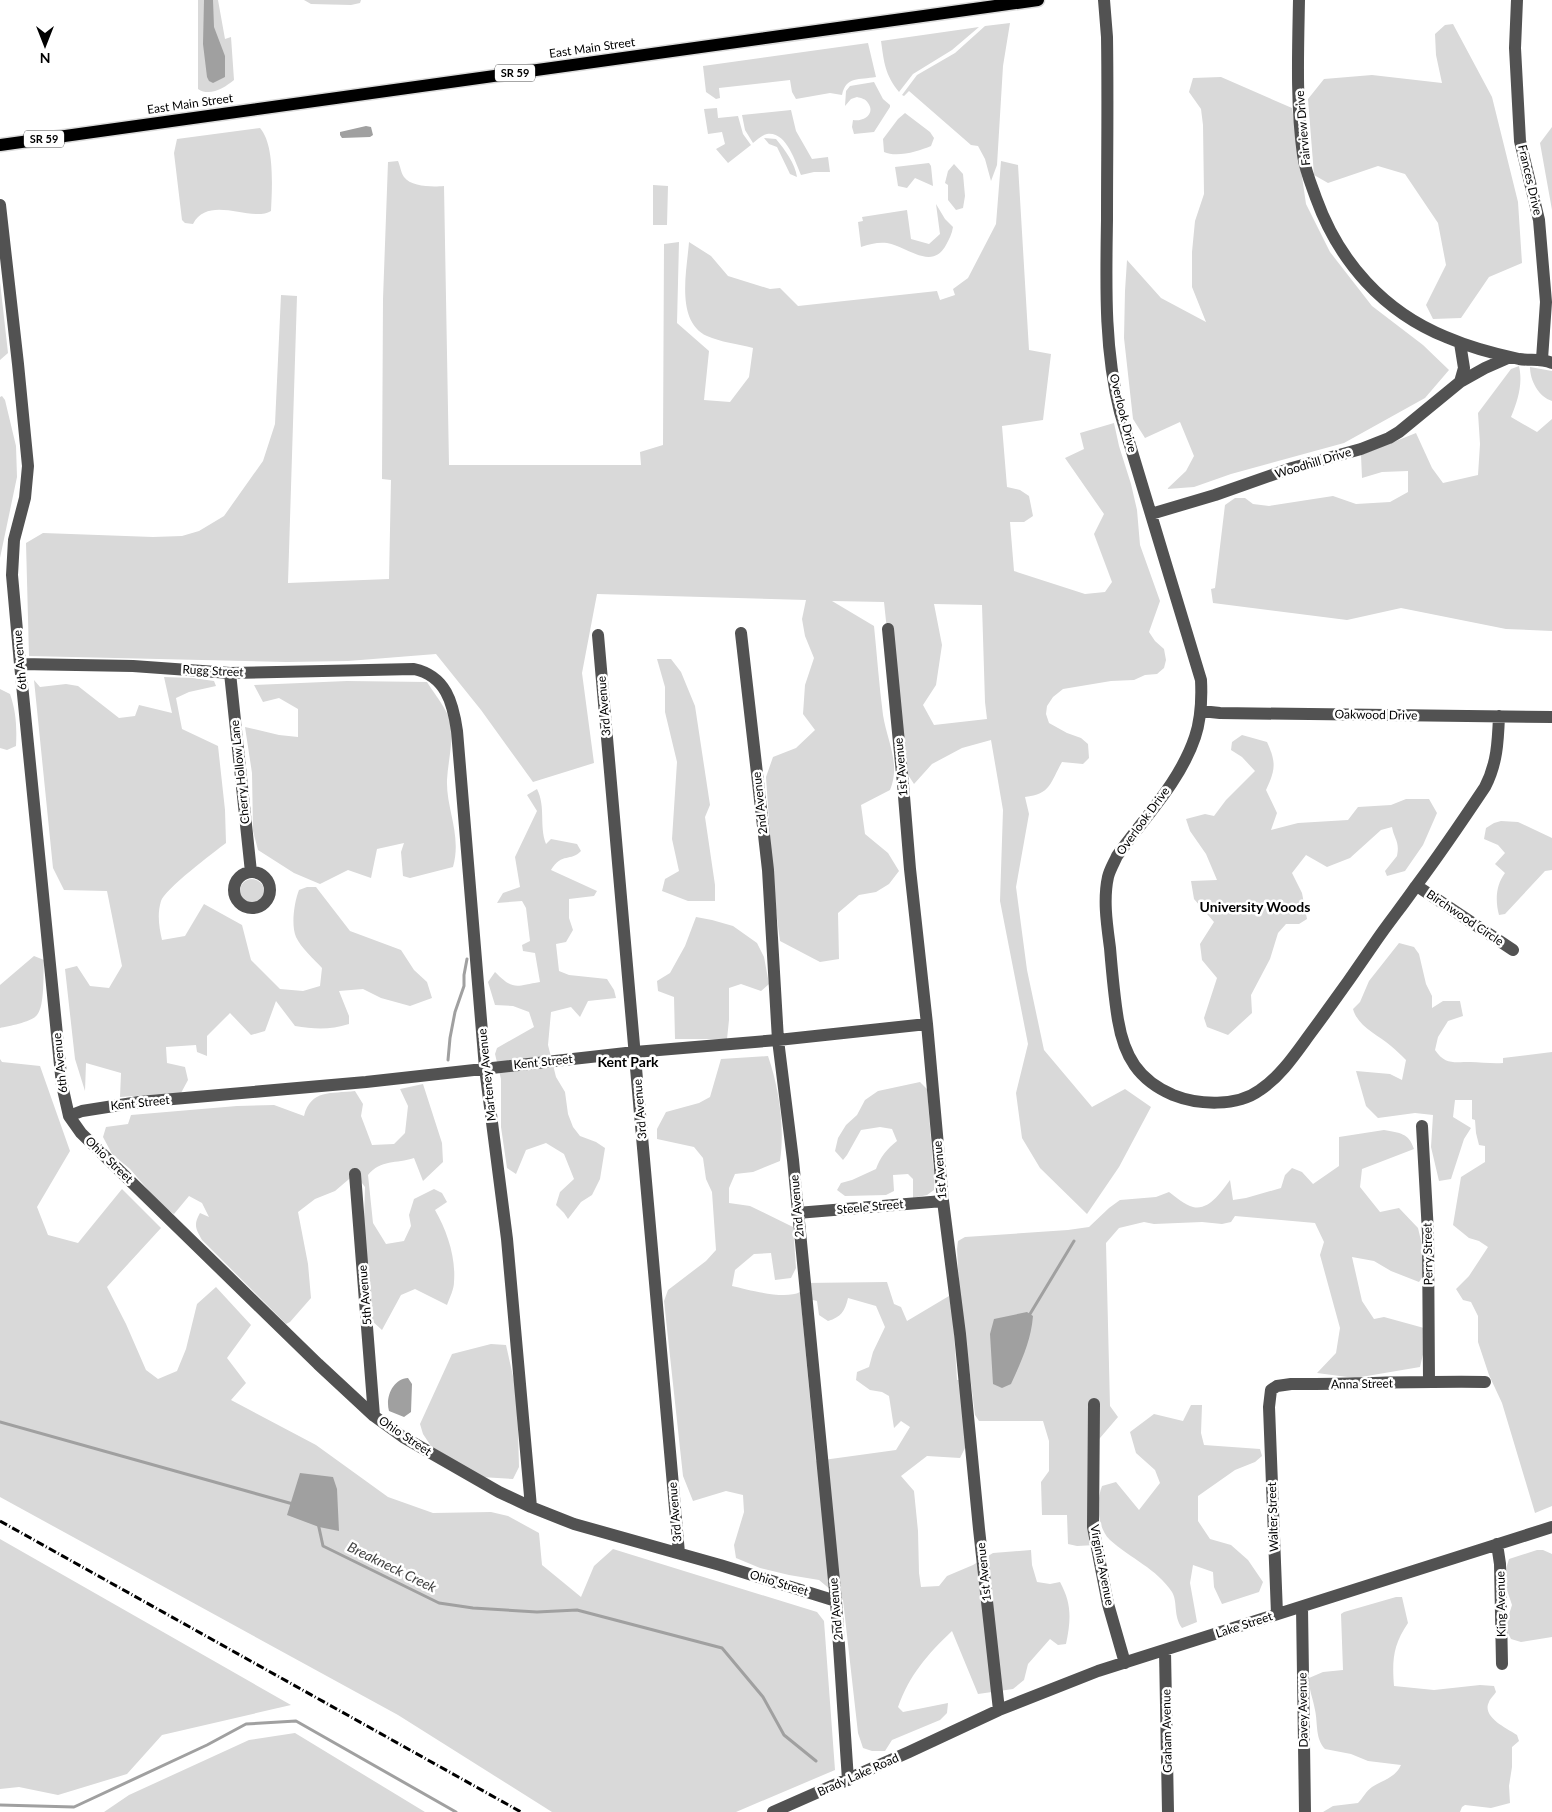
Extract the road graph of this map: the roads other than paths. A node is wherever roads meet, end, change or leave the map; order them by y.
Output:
1 (1038, 0) edge
2 (1104, 0) edge
3 (1299, 0) edge
4 (1517, 0) edge
5 (1020, 1) edge
6 (0, 145) edge
7 (0, 205) edge
8 (1460, 343) junction
9 (1510, 357) junction
10 (1547, 361) edge
11 (1460, 382) junction
12 (1151, 514) junction
13 (888, 629) dead end
14 (741, 633) dead end
15 (598, 635) dead end
16 (20, 664) junction
17 (407, 669) joint
18 (230, 673) junction
19 (1201, 711) junction
20 (1499, 716) junction
21 (1552, 717) edge
22 (250, 872) dead end
23 (1416, 886) junction
24 (1513, 950) dead end
25 (928, 1024) junction
26 (778, 1040) junction
27 (635, 1052) junction
28 (485, 1068) junction
29 (69, 1116) junction
30 (1422, 1126) dead end
31 (355, 1174) dead end
32 (943, 1201) junction
33 (797, 1213) junction
34 (1429, 1381) junction
35 (1485, 1382) dead end
36 (1094, 1404) dead end
37 (374, 1416) junction
38 (1269, 1420) joint
39 (531, 1508) junction
40 (1552, 1527) edge
41 (1497, 1544) junction
42 (679, 1553) junction
43 (836, 1601) junction
44 (1302, 1607) junction
45 (1277, 1614) junction
46 (1165, 1651) junction
47 (1125, 1663) junction
48 (1502, 1664) dead end
49 (999, 1710) junction
50 (942, 1738) joint
51 (848, 1780) junction
52 (774, 1812) edge
53 (1168, 1812) edge
54 (1305, 1812) edge

1 - 5 main road, East Main Street / SR 59
2 - 12 street, Overlook Drive
3 - 8 street, Fairview Drive
4 - 10 street, Frances Drive
5 - 6 main road, East Main Street / SR 59
7 - 16 street, 6th Avenue
8 - 9 street, Fairview Drive
8 - 11 street
9 - 10 street, Fairview Drive
9 - 11 street, Woodhill Drive
11 - 12 street, Woodhill Drive
12 - 19 street, Overlook Drive
13 - 25 street, 1st Avenue
14 - 26 street, 2nd Avenue
15 - 27 street, 3rd Avenue
16 - 18 street, Rugg Street
16 - 29 street, 6th Avenue
17 - 18 street, Rugg Street
17 - 28 street, Marteney Avenue
18 - 22 street, Cherry Hollow Lane
19 - 20 street, Oakwood Drive
19 - 23 street, Overlook Drive
20 - 21 street, Oakwood Drive
20 - 23 street, Overlook Drive
23 - 24 street, Birchwood Circle
25 - 26 street, Kent Street
25 - 32 street, 1st Avenue
26 - 27 street, Kent Street
26 - 33 street, 2nd Avenue
27 - 28 street, Kent Street
27 - 42 street, 3rd Avenue
28 - 29 street, Kent Street
28 - 39 street, Marteney Avenue
29 - 37 street, Ohio Street
30 - 34 street, Perry Street
31 - 37 street, 5th Avenue
32 - 33 street, Steele Street
32 - 49 street, 1st Avenue
33 - 43 street, 2nd Avenue
34 - 35 street, Anna Street
34 - 38 street, Anna Street
36 - 47 street, Virginia Avenue
37 - 39 street, Ohio Street
38 - 45 street, Walter Street
39 - 42 street, Ohio Street
40 - 41 street, Lake Street
41 - 44 street, Lake Street
41 - 48 street, King Avenue
42 - 43 street, Ohio Street
43 - 51 street, 2nd Avenue
44 - 45 street, Lake Street
44 - 54 street, Davey Avenue
45 - 46 street, Lake Street
46 - 47 street, Lake Street
46 - 53 street, Graham Avenue
47 - 49 street, Lake Street
49 - 50 street, Lake Street
50 - 51 street, Brady Lake Road
51 - 52 street, Brady Lake Road

